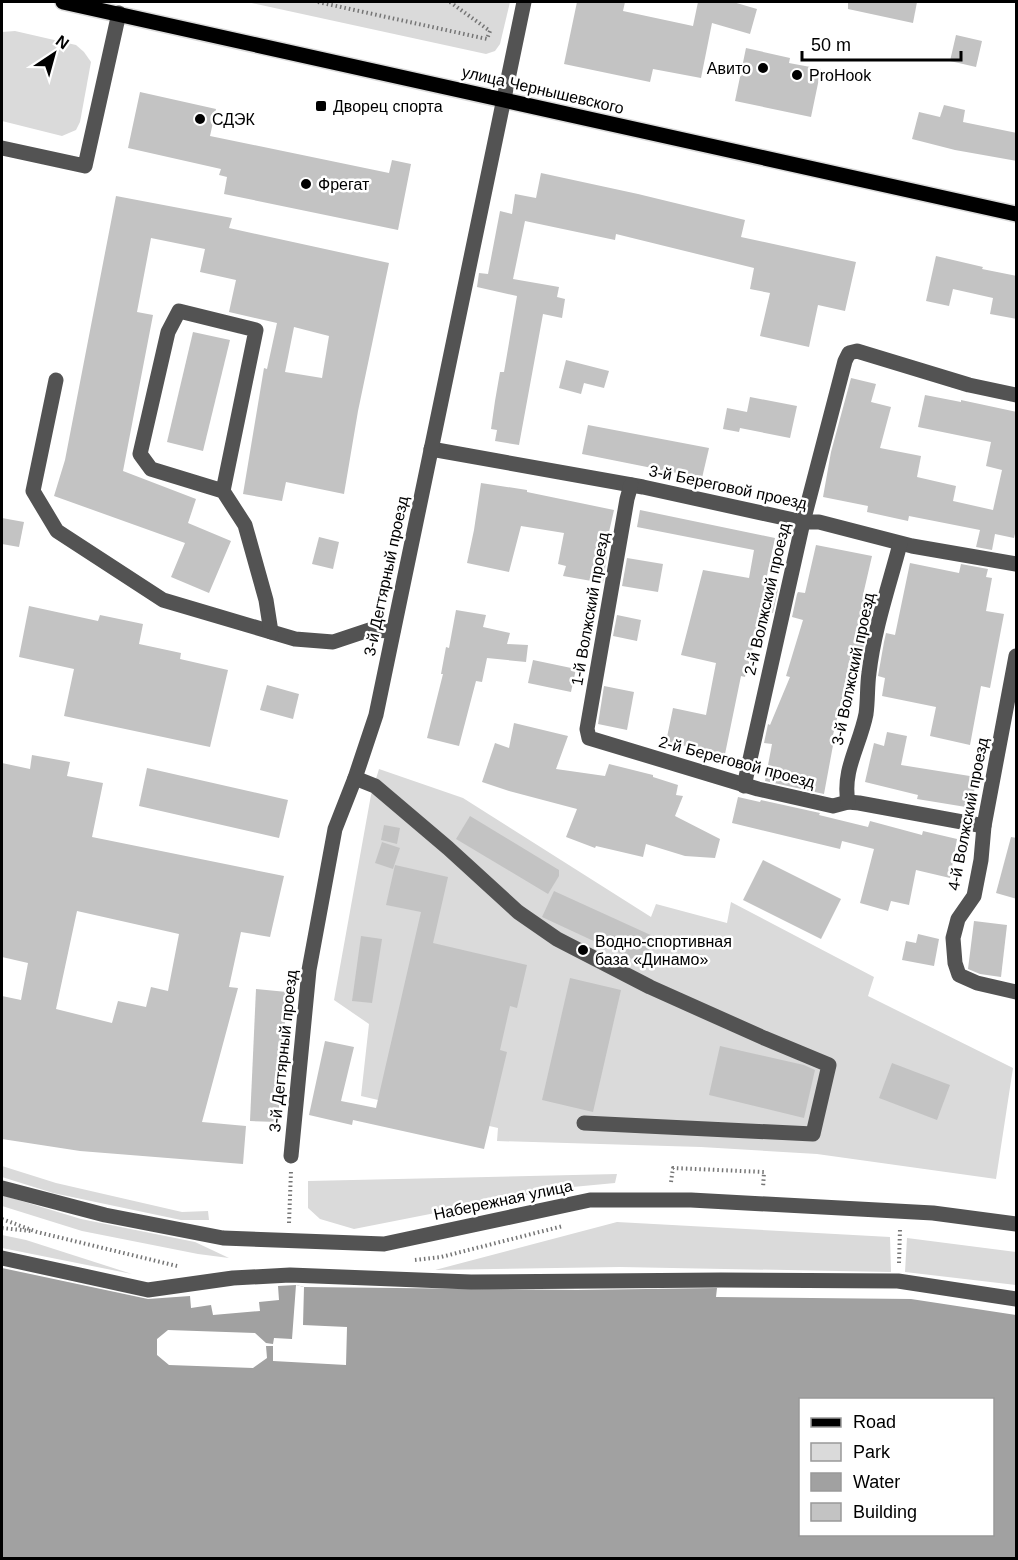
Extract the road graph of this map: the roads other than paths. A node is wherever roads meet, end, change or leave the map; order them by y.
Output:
1 (63, 2) edge
2 (524, 2) edge
3 (119, 13) junction
4 (503, 100) junction
5 (2, 148) edge
6 (1017, 214) edge
7 (56, 380) dead end
8 (1017, 395) edge
9 (431, 449) junction
10 (631, 485) junction
11 (223, 490) junction
12 (803, 522) junction
13 (900, 544) junction
14 (1017, 564) edge
15 (393, 631) junction
16 (271, 632) junction
17 (1017, 656) edge
18 (1010, 724) edge
19 (589, 738) joint
20 (355, 778) junction
21 (744, 786) junction
22 (848, 802) junction
23 (984, 826) junction
24 (1017, 992) edge
25 (584, 1123) dead end
26 (291, 1156) road end
27 (2, 1188) edge
28 (1017, 1224) edge
29 (2, 1258) edge
30 (1017, 1299) edge

1 - 3 main road, улица Чернышевского
2 - 4 street, 3-й Дегтярный проезд
3 - 4 main road, улица Чернышевского
3 - 5 street
4 - 6 main road, улица Чернышевского
4 - 9 street, 3-й Дегтярный проезд
7 - 16 street
8 - 12 street, 2-й Волжский проезд
9 - 10 street, 3-й Береговой проезд
9 - 15 street, 3-й Дегтярный проезд
10 - 12 street, 3-й Береговой проезд
10 - 19 street, 1-й Волжский проезд
11 - 11 street
11 - 16 street
12 - 13 street, 3-й Береговой проезд
12 - 21 street, 2-й Волжский проезд
13 - 14 street, 3-й Береговой проезд
13 - 22 street, 3-й Волжский проезд
15 - 16 street
15 - 20 street, 3-й Дегтярный проезд
17 - 18 street, 4-й Волжский проезд
18 - 23 street, 4-й Волжский проезд
19 - 21 street, 2-й Береговой проезд
20 - 25 street
20 - 26 street, 3-й Дегтярный проезд
21 - 22 street, 2-й Береговой проезд
22 - 23 street, 2-й Береговой проезд
23 - 24 street, 4-й Волжский проезд
27 - 28 street, Набережная улица
29 - 30 street

